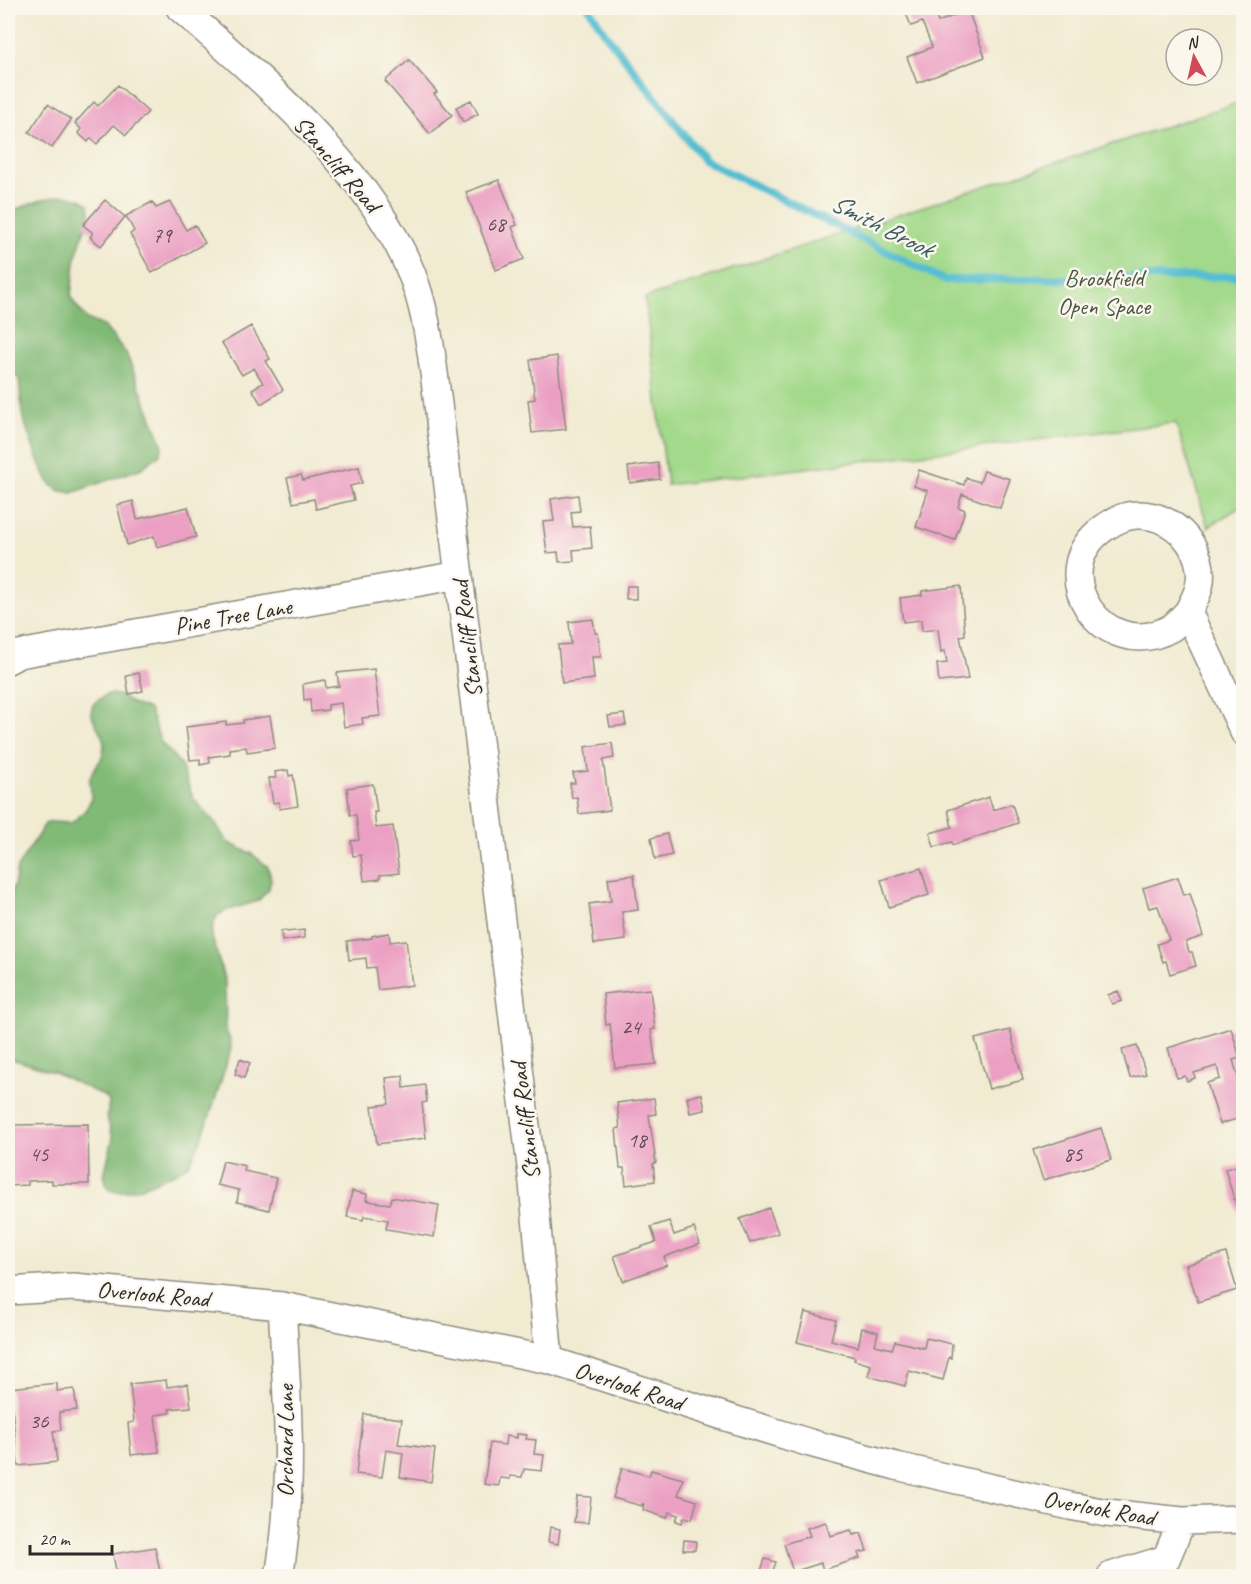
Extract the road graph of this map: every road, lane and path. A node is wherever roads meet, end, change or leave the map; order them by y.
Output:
1 (180, 8) edge
2 (459, 575) junction
3 (1188, 612) junction
4 (8, 660) edge
5 (1244, 732) edge
6 (8, 1291) edge
7 (282, 1306) junction
8 (549, 1360) junction
9 (1244, 1520) edge
10 (1182, 1521) junction
11 (1170, 1568) edge
12 (279, 1576) edge
13 (1112, 1576) edge

1 - 2 street, Stancliff Road
2 - 4 street, Pine Tree Lane
2 - 8 street, Stancliff Road
3 - 3 street
3 - 5 street
6 - 7 street, Overlook Road
7 - 8 street, Overlook Road
7 - 12 street, Orchard Lane
8 - 10 street, Overlook Road
9 - 10 street, Overlook Road
10 - 11 street
11 - 13 street

